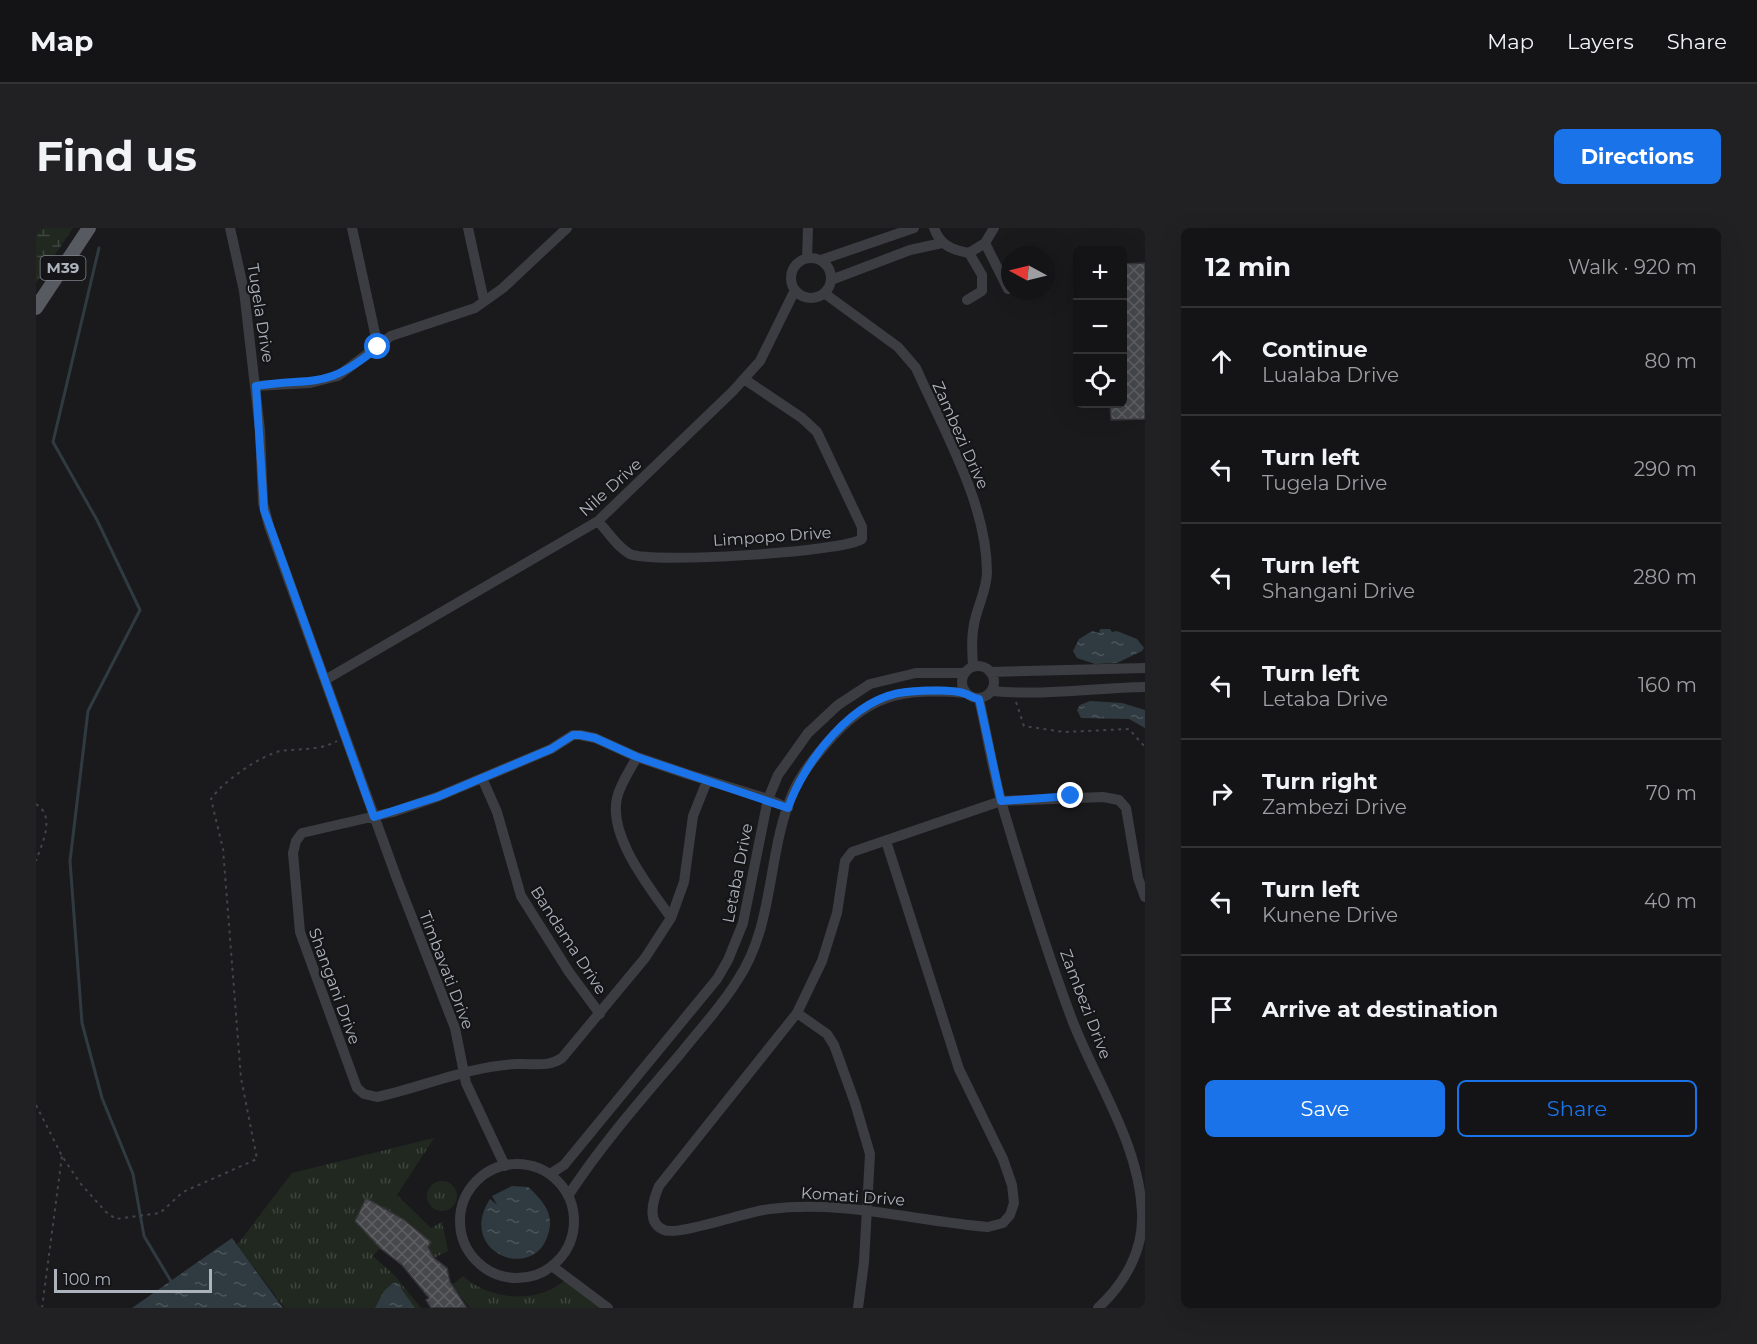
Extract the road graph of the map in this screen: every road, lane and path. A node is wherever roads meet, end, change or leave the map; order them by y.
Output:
1 (89, 228) edge
2 (230, 228) edge
3 (352, 228) edge
4 (468, 228) edge
5 (567, 228) edge
6 (808, 228) edge
7 (914, 228) edge
8 (934, 228) edge
9 (994, 228) edge
10 (942, 243) junction
11 (985, 243) junction
12 (969, 253) junction
13 (807, 258) junction
14 (820, 260) junction
15 (1001, 275) edge
16 (831, 280) junction
17 (795, 290) junction
18 (824, 293) junction
19 (967, 300) dead end
20 (484, 301) junction
21 (36, 308) edge
22 (378, 347) junction
23 (744, 380) junction
24 (256, 386) junction
25 (598, 521) junction
26 (1145, 668) edge
27 (969, 670) junction
28 (1107, 670) junction
29 (1026, 671) junction
30 (990, 672) junction
31 (325, 680) junction
32 (1108, 687) junction
33 (1145, 687) edge
34 (992, 691) junction
35 (966, 693) junction
36 (1008, 693) junction
37 (1026, 693) junction
38 (979, 699) junction
39 (345, 737) junction
40 (1145, 747) edge
41 (637, 757) junction
42 (482, 778) junction
43 (707, 781) junction
44 (768, 799) junction
45 (1001, 801) junction
46 (36, 804) edge
47 (788, 808) junction
48 (374, 817) junction
49 (886, 841) junction
50 (36, 861) edge
51 (1145, 897) edge
52 (671, 918) junction
53 (797, 1013) junction
54 (600, 1014) junction
55 (463, 1074) junction
56 (36, 1105) edge
57 (62, 1156) junction
58 (505, 1166) junction
59 (550, 1174) junction
60 (568, 1196) junction
61 (868, 1208) junction
62 (552, 1266) junction
63 (42, 1308) edge
64 (608, 1308) edge
65 (858, 1308) edge
66 (1098, 1308) edge

1 - 21 main road, M39
2 - 24 street, Tugela Drive
3 - 22 street
4 - 20 street
5 - 20 street
6 - 13 street
7 - 14 street
8 - 10 street
9 - 11 street
10 - 12 street
10 - 16 street
11 - 12 street
11 - 15 street
12 - 19 street
13 - 14 street
13 - 17 street
14 - 16 street
16 - 18 street
17 - 18 street
17 - 23 street, Nile Drive
18 - 27 street, Zambezi Drive
20 - 22 street
22 - 24 street
23 - 25 street, Nile Drive
23 - 25 street, Limpopo Drive
24 - 31 street, Tugela Drive
25 - 31 street, Nile Drive
26 - 28 street
27 - 30 street
27 - 35 street
27 - 44 street, Letaba Drive
28 - 29 street
28 - 32 street
29 - 30 street
29 - 37 street
30 - 34 street
31 - 39 street, Tugela Drive
32 - 33 street
32 - 37 street
34 - 36 street
34 - 38 street
35 - 38 street
35 - 47 street, Letaba Drive
36 - 37 street
36 - 40 path
38 - 45 street, Zambezi Drive
39 - 48 street, Tugela Drive
39 - 57 path
41 - 42 street, Shangani Drive
41 - 43 street, Shangani Drive
41 - 52 street
42 - 48 street, Shangani Drive
42 - 54 street, Bandama Drive
43 - 44 street, Shangani Drive
43 - 52 street
44 - 47 street, Shangani Drive
44 - 59 street, Letaba Drive
45 - 49 street, Komati Drive
45 - 51 street, Komati Drive
45 - 66 street, Zambezi Drive
46 - 50 path
47 - 60 street, Letaba Drive
48 - 55 street, Timbavati Drive
48 - 55 street, Shangani Drive
49 - 53 street, Komati Drive
49 - 61 street, Komati Drive
52 - 54 street
53 - 61 street
53 - 61 street, Komati Drive
54 - 55 street
55 - 58 street, Timbavati Drive
56 - 57 path
57 - 63 path
58 - 59 street
58 - 62 street
59 - 60 street
60 - 62 street
61 - 65 street
62 - 64 street

